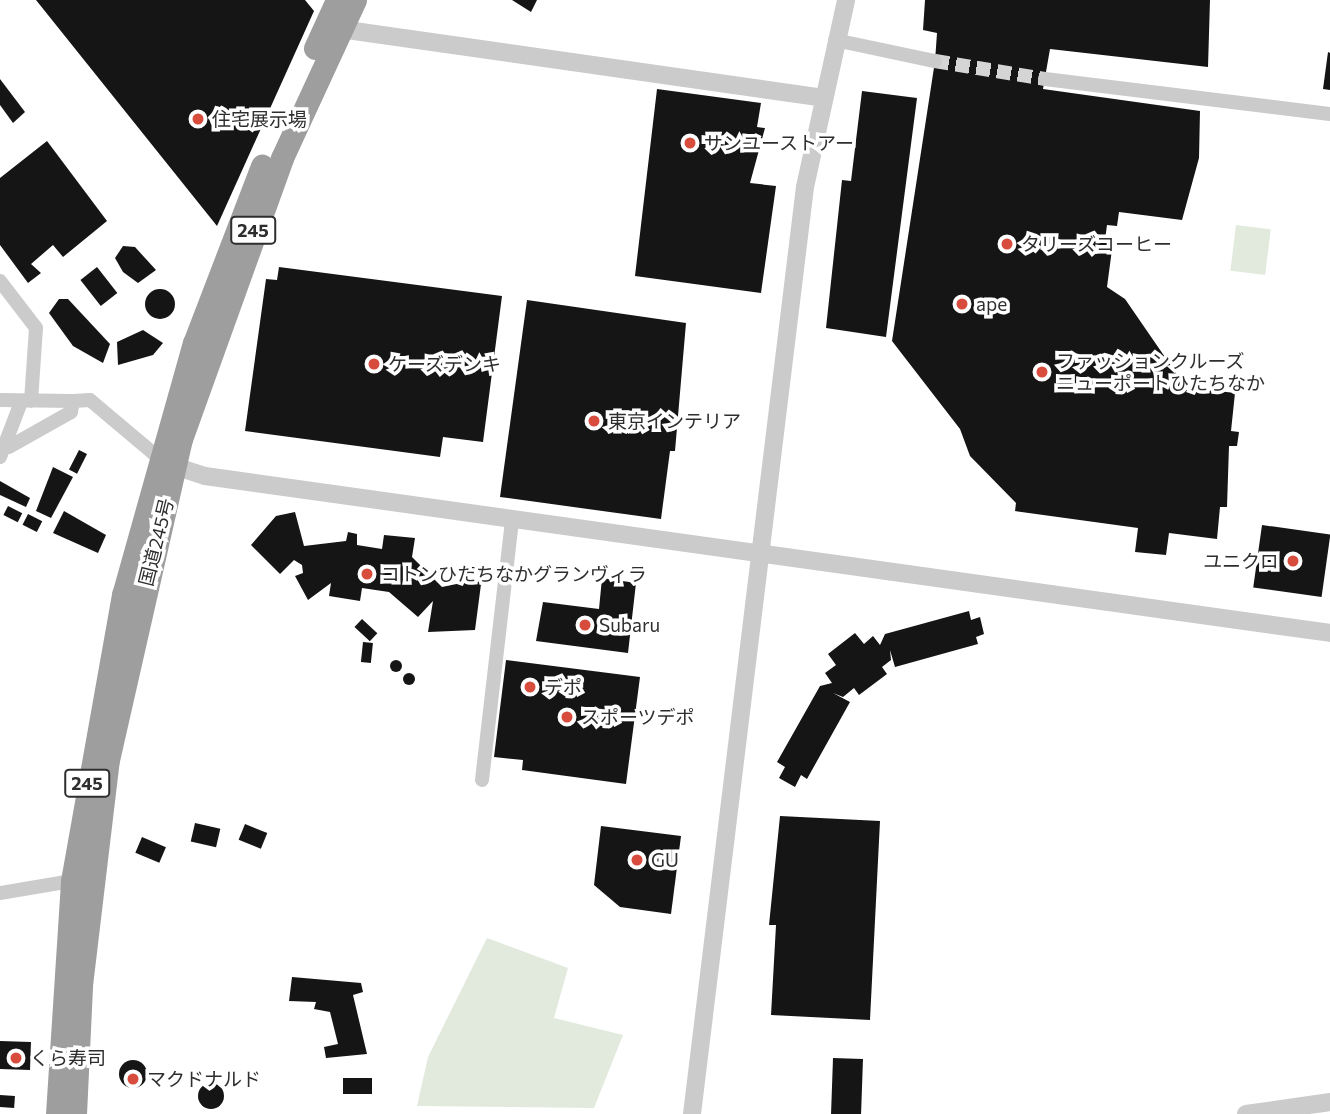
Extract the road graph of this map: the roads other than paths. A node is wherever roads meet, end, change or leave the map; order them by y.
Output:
1 (337, 0) edge
2 (355, 0) edge
3 (846, 0) edge
4 (340, 29) junction
5 (835, 40) junction
6 (935, 61) tunnel mouth
7 (1045, 79) tunnel mouth
8 (820, 97) junction
9 (1330, 114) edge
10 (0, 281) edge
11 (0, 400) edge
12 (26, 401) junction
13 (74, 401) junction
14 (4, 452) edge
15 (167, 464) junction
16 (512, 519) junction
17 (759, 553) junction
18 (1330, 633) edge
19 (482, 780) dead end
20 (72, 881) junction
21 (0, 893) edge
22 (1330, 1102) edge
23 (57, 1114) edge
24 (75, 1114) edge
25 (692, 1114) edge
26 (1246, 1114) edge

1 - 15 highway, 国道245号 / 245
2 - 4 highway, 国道245号 / 245
3 - 5 street
4 - 8 street
4 - 15 highway, 国道245号 / 245
5 - 6 street
5 - 8 street
7 - 9 street
8 - 17 street
10 - 12 street
11 - 12 street
12 - 13 street
12 - 14 street
13 - 14 street
13 - 15 street
15 - 16 street
15 - 20 highway, 国道245号 / 245
15 - 24 highway, 国道245号 / 245
16 - 17 street
16 - 19 street
17 - 18 street
17 - 25 street
20 - 21 street
20 - 23 highway, 国道245号 / 245
22 - 26 street

